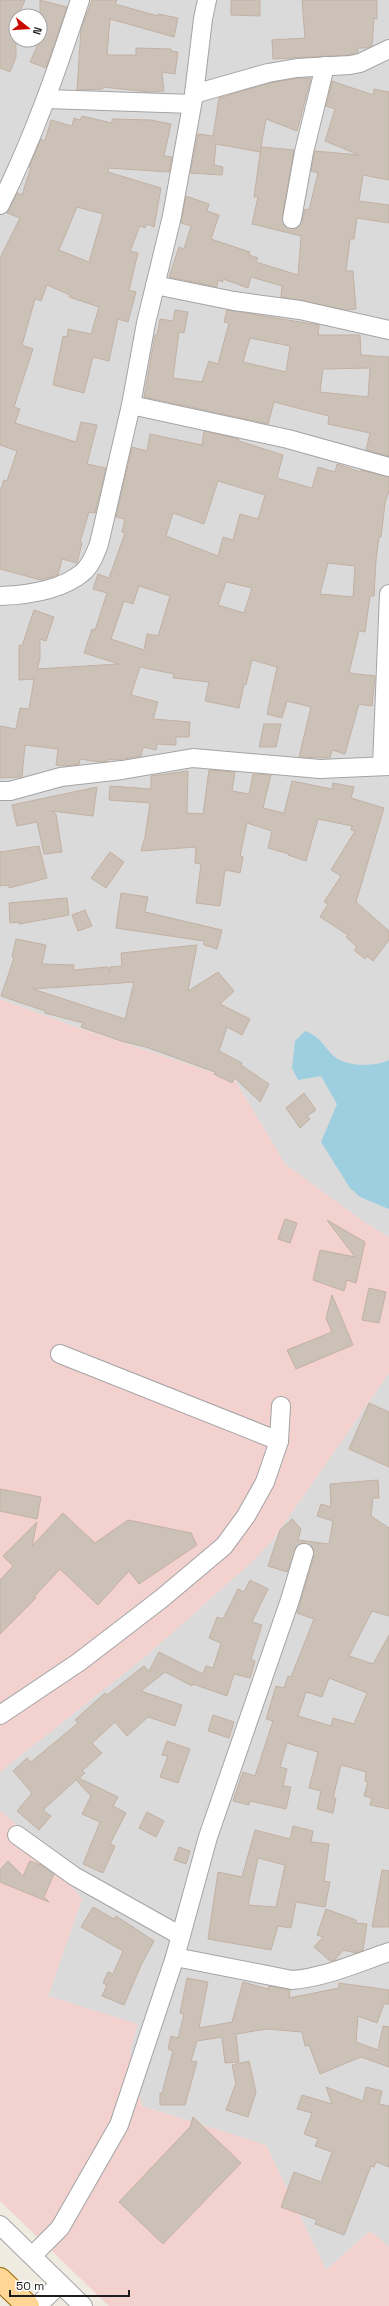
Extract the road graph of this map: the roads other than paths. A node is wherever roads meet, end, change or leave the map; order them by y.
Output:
1 (80, 0) edge
2 (207, 0) edge
3 (389, 49) edge
4 (325, 66) junction
5 (47, 99) junction
6 (193, 99) junction
7 (0, 205) edge
8 (292, 219) dead end
9 (155, 285) junction
10 (389, 330) edge
11 (131, 405) junction
12 (389, 466) edge
13 (389, 594) edge
14 (0, 596) edge
15 (385, 766) edge
16 (0, 791) edge
17 (60, 1354) dead end
18 (282, 1406) dead end
19 (279, 1441) junction
20 (304, 1553) dead end
21 (0, 1715) edge
22 (17, 1835) dead end
23 (181, 1936) junction
24 (389, 1952) edge
25 (175, 1957) junction
26 (0, 2225) edge
27 (32, 2256) junction
28 (0, 2279) edge
29 (60, 2284) junction
30 (28, 2306) edge
31 (37, 2306) edge
32 (83, 2306) edge

1 - 5 street
2 - 6 street
3 - 4 street
4 - 6 street
4 - 8 street
5 - 6 street
5 - 7 street
6 - 9 street
9 - 10 street
9 - 11 street
11 - 12 street
11 - 14 street
13 - 15 street
15 - 16 street
17 - 19 street
18 - 19 street
19 - 21 street
20 - 23 street
22 - 23 street
23 - 25 street
24 - 25 street
25 - 27 street
26 - 27 street
27 - 29 street
28 - 30 main road
29 - 31 street
29 - 32 street

